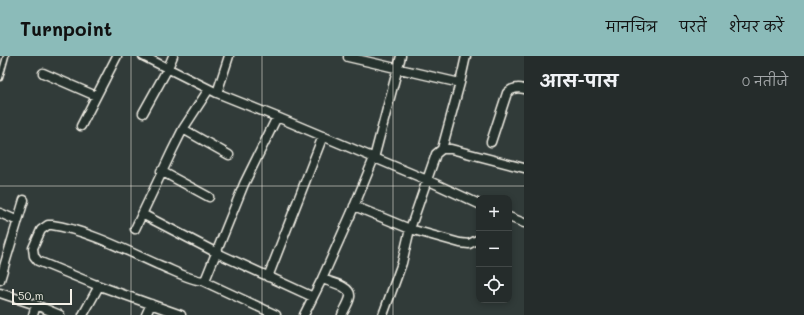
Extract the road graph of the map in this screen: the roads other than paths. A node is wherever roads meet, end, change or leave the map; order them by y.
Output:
1 (6, 56) edge
2 (117, 56) edge
3 (143, 56) edge
4 (173, 56) edge
5 (229, 56) edge
6 (401, 56) edge
7 (466, 56) edge
8 (348, 57) edge
9 (168, 68) junction
10 (398, 68) junction
11 (43, 73) dead end
12 (0, 78) edge
13 (460, 83) junction
14 (524, 89) edge
15 (213, 91) junction
16 (96, 96) junction
17 (143, 113) dead end
18 (277, 116) junction
19 (81, 126) dead end
20 (183, 129) junction
21 (323, 136) junction
22 (491, 142) dead end
23 (442, 150) junction
24 (229, 155) dead end
25 (374, 158) junction
26 (524, 168) edge
27 (161, 171) junction
28 (427, 180) junction
29 (209, 197) dead end
30 (24, 200) dead end
31 (476, 203) edge
32 (354, 206) junction
33 (0, 212) edge
34 (142, 214) junction
35 (512, 218) edge
36 (18, 221) junction
37 (524, 223) edge
38 (135, 229) dead end
39 (410, 229) junction
40 (476, 240) edge
41 (217, 252) junction
42 (268, 277) junction
43 (322, 279) junction
44 (0, 280) edge
45 (203, 281) junction
46 (99, 286) junction
47 (0, 293) edge
48 (312, 297) junction
49 (150, 304) junction
50 (36, 305) junction
51 (33, 315) edge
52 (60, 315) edge
53 (83, 315) edge
54 (146, 315) edge
55 (181, 315) edge
56 (276, 315) edge
57 (304, 315) edge
58 (342, 315) edge
59 (383, 315) edge

1 - 12 lane
2 - 16 street
3 - 9 street
4 - 9 street
5 - 15 street
6 - 10 street
7 - 13 street
8 - 10 street
9 - 15 street
9 - 17 street
10 - 13 street
10 - 25 street
11 - 16 street
13 - 23 street
14 - 22 street
15 - 18 street
15 - 20 street
16 - 19 street
18 - 21 street
18 - 41 street
20 - 24 street
20 - 27 street
21 - 25 street
21 - 42 street
23 - 26 street
23 - 28 street
25 - 28 street
25 - 32 street
27 - 29 street
27 - 34 street
28 - 31 street
28 - 39 street
30 - 36 street
32 - 39 street
32 - 43 street
33 - 36 street
34 - 38 street
34 - 41 street
35 - 37 street
36 - 44 street
39 - 40 street
39 - 59 street
41 - 42 street
41 - 45 street
42 - 48 street
43 - 48 street
43 - 58 street
45 - 46 street
45 - 56 street
46 - 49 street
46 - 53 street
47 - 50 street
48 - 57 street
49 - 54 street
49 - 55 street
50 - 51 street
50 - 52 street

